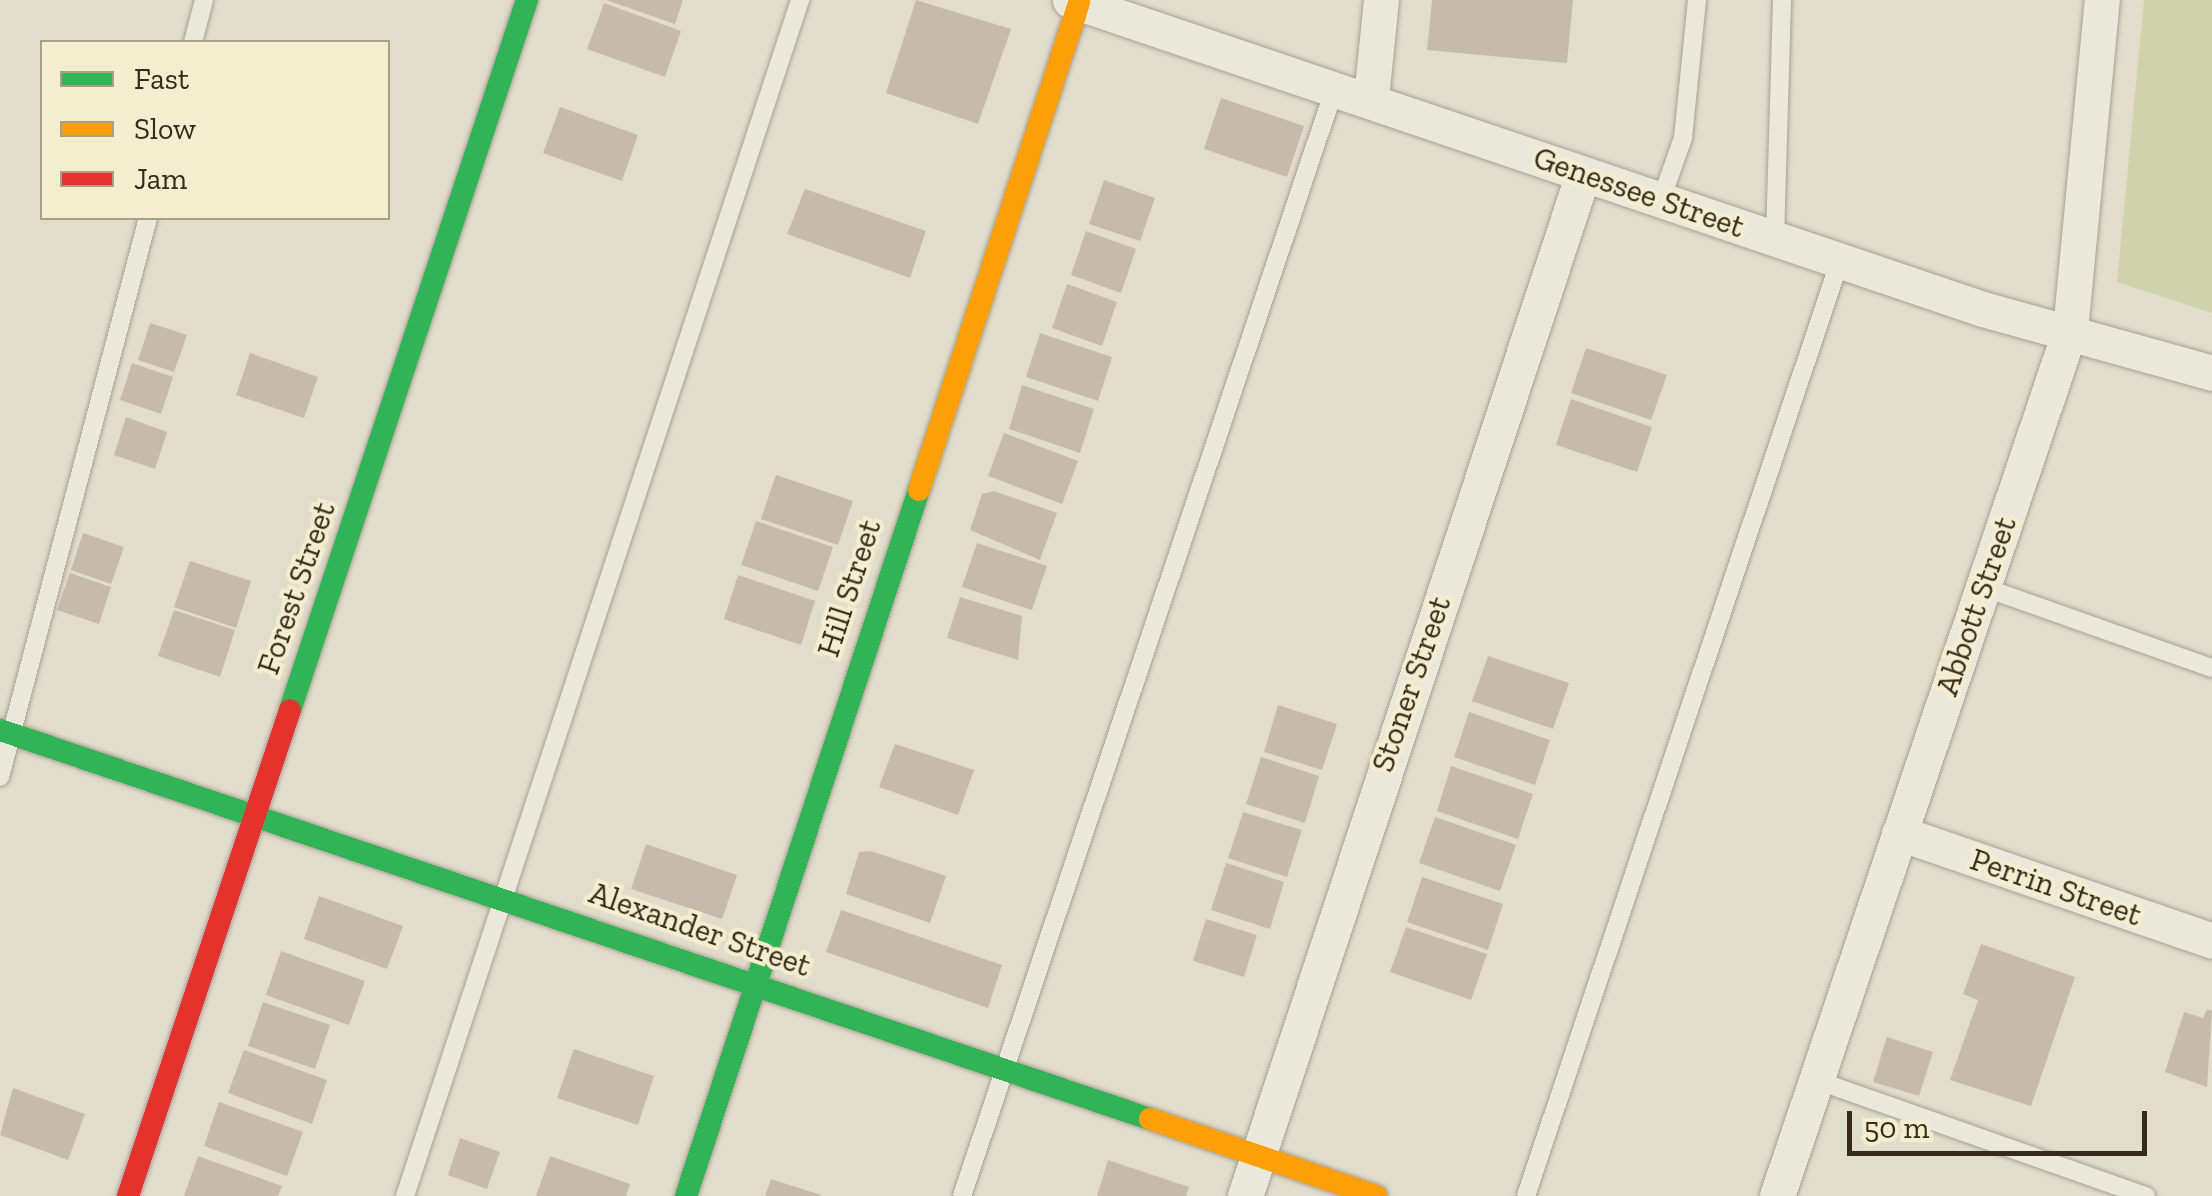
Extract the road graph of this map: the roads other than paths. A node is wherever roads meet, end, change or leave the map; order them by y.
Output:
1 (204, 0) edge
2 (528, 0) edge
3 (800, 0) edge
4 (1381, 0) edge
5 (1698, 0) edge
6 (1782, 0) edge
7 (2102, 0) edge
8 (1074, 2) edge
9 (194, 40) edge
10 (1335, 86) junction
11 (1371, 98) junction
12 (1583, 174) junction
13 (1662, 200) junction
14 (147, 220) edge
15 (1775, 238) junction
16 (1840, 260) junction
17 (2070, 330) junction
18 (2212, 373) edge
19 (1982, 587) junction
20 (2212, 668) edge
21 (7, 732) edge
22 (0, 776) edge
23 (256, 810) junction
24 (1899, 833) junction
25 (506, 896) junction
26 (2212, 941) edge
27 (756, 982) junction
28 (1005, 1068) junction
29 (1816, 1080) junction
30 (1256, 1154) junction
31 (128, 1196) edge
32 (406, 1196) edge
33 (686, 1196) edge
34 (962, 1196) edge
35 (1245, 1196) edge
36 (1376, 1196) edge
37 (1526, 1196) edge
38 (1777, 1196) edge
39 (2146, 1196) edge

1 - 9 lane
2 - 23 street, Forest Street
3 - 25 lane
4 - 11 street
5 - 13 lane
6 - 15 lane
7 - 17 street, Abbott Street
8 - 10 street, Genessee Street
8 - 27 street, Hill Street
10 - 11 street, Genessee Street
10 - 28 lane
11 - 12 street, Genessee Street
12 - 13 street, Genessee Street
12 - 30 street, Stoner Street
13 - 15 street, Genessee Street
14 - 21 lane
15 - 16 street, Genessee Street
16 - 17 street, Genessee Street
16 - 37 lane
17 - 18 street, Genessee Street
17 - 19 street, Abbott Street
19 - 20 lane
19 - 24 street, Abbott Street
21 - 22 lane
21 - 23 street, Alexander Street
23 - 25 street, Alexander Street
23 - 31 street, Forest Street
24 - 26 street, Perrin Street
24 - 29 street, Abbott Street
25 - 27 street, Alexander Street
25 - 32 lane
27 - 28 street, Alexander Street
27 - 33 street, Hill Street
28 - 30 street, Alexander Street
28 - 34 lane
29 - 38 street, Abbott Street
29 - 39 lane
30 - 35 street, Stoner Street
30 - 36 street, Alexander Street

